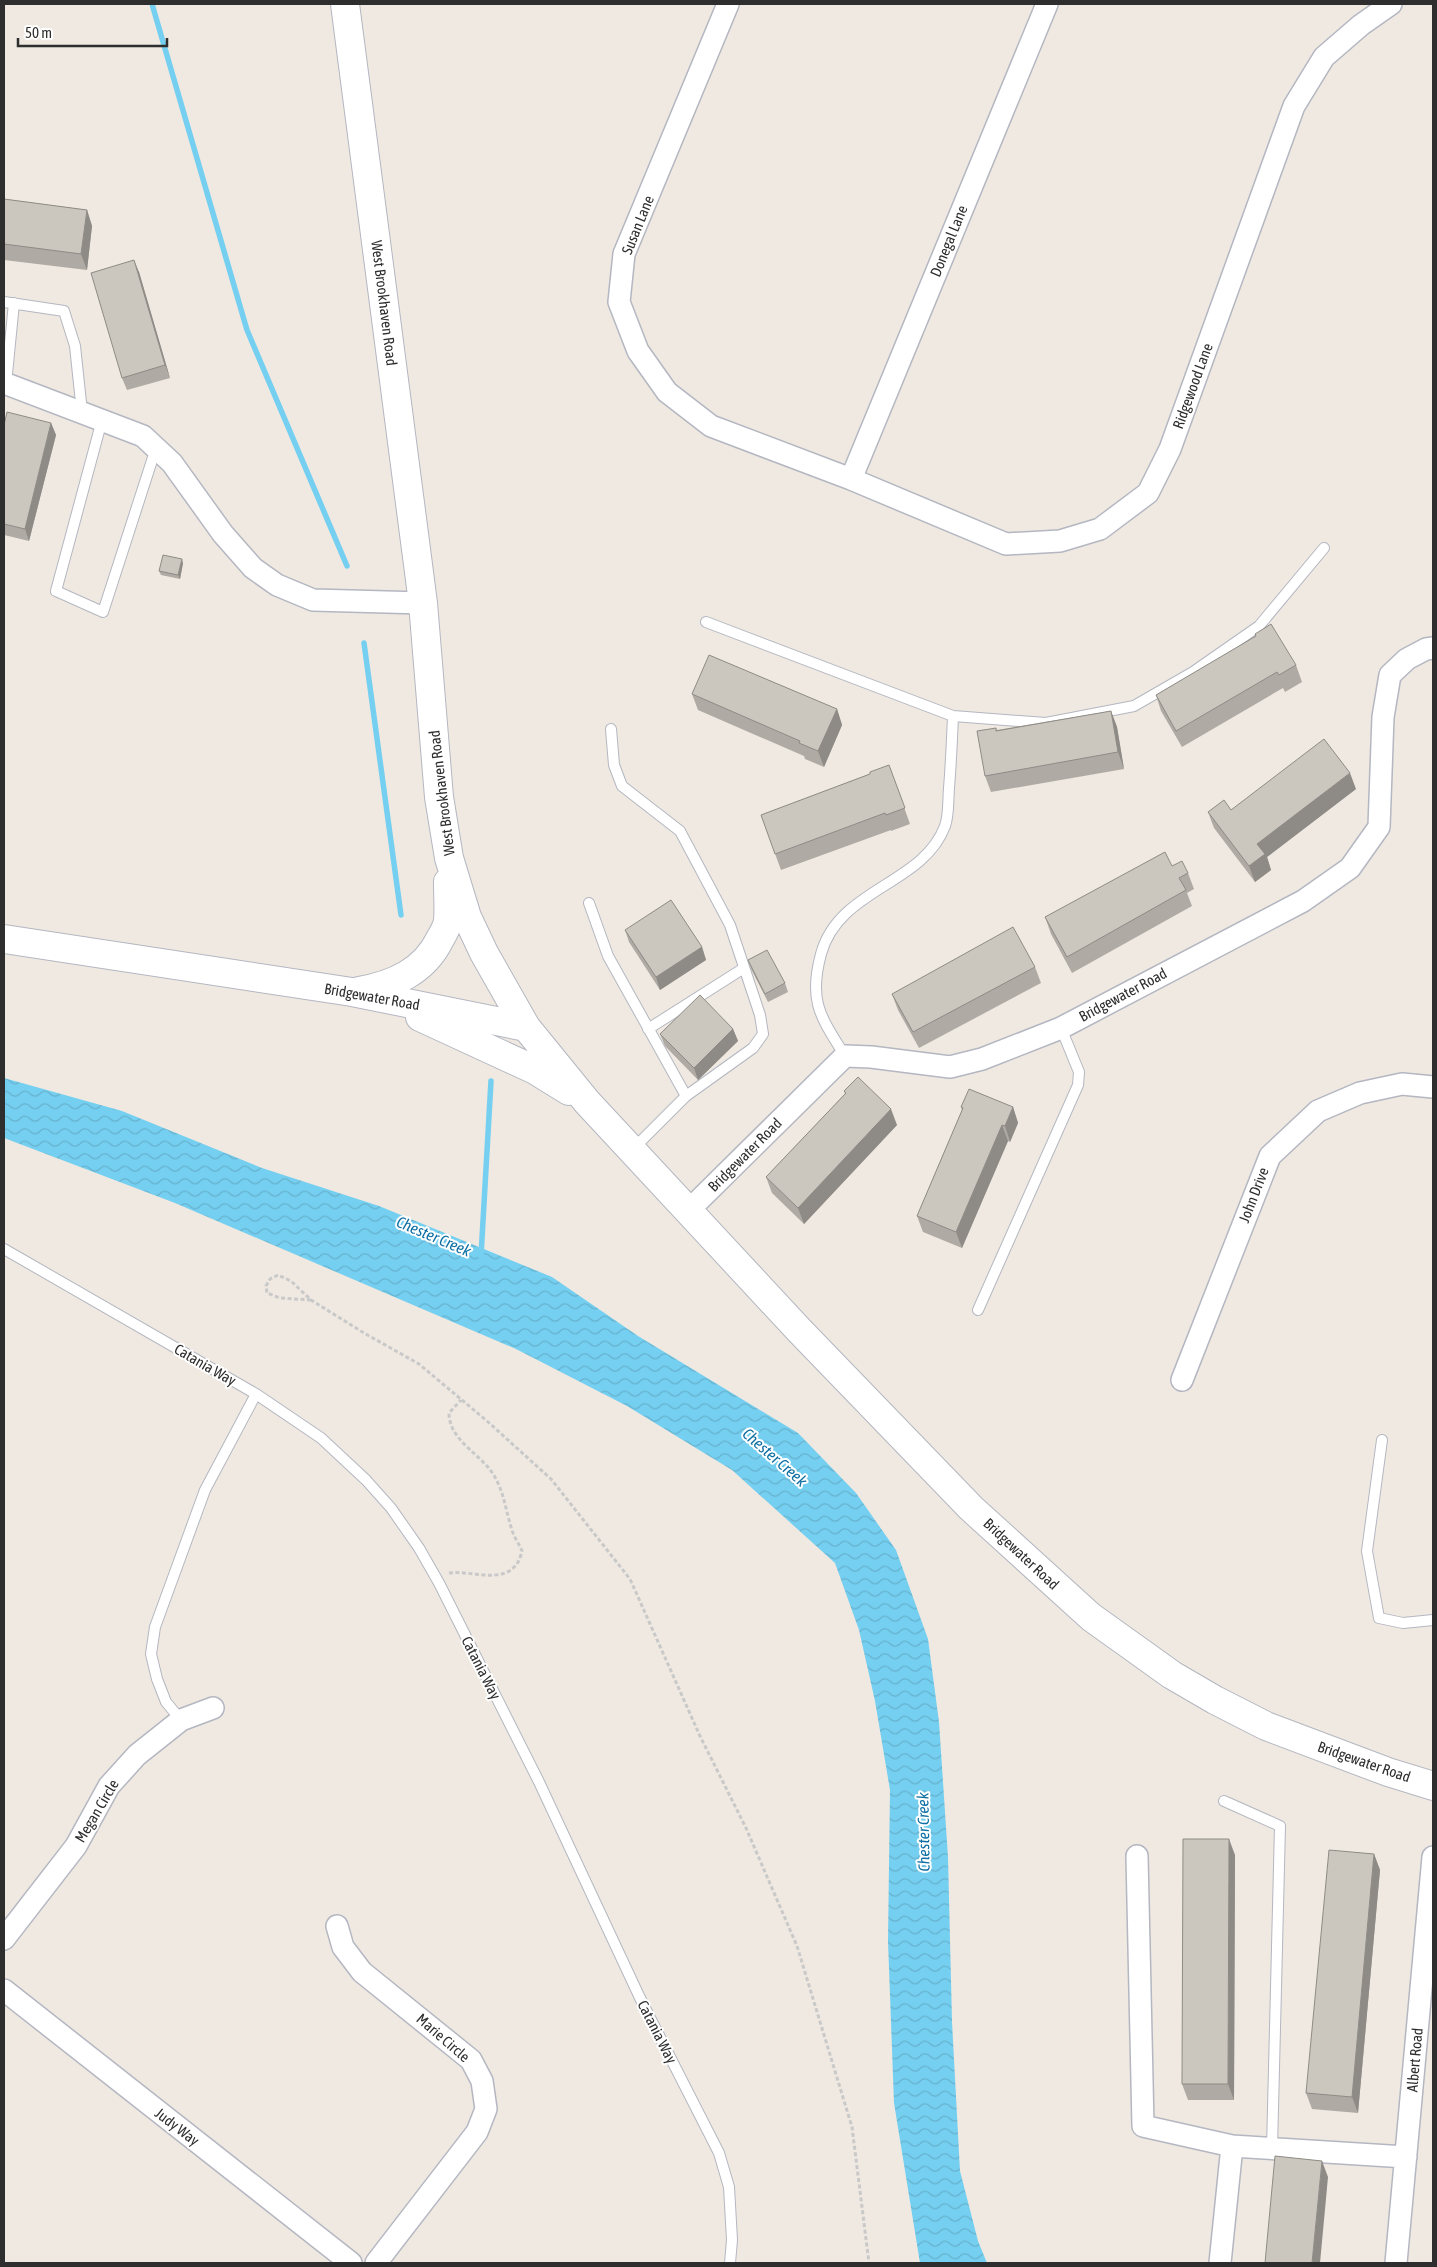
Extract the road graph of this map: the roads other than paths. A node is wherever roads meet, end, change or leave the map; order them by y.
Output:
1 (345, 4) edge
2 (728, 4) edge
3 (1047, 4) edge
4 (1391, 4) edge
5 (9, 302) edge
6 (5, 383) edge
7 (82, 412) junction
8 (102, 420) junction
9 (156, 448) junction
10 (851, 479) junction
11 (1324, 548) dead end
12 (423, 603) junction
13 (706, 622) dead end
14 (1433, 648) edge
15 (953, 716) junction
16 (611, 729) dead end
17 (449, 858) junction
18 (589, 903) dead end
19 (4, 939) edge
20 (744, 968) junction
21 (352, 992) junction
22 (526, 1027) junction
23 (1061, 1028) junction
24 (648, 1029) junction
25 (845, 1056) junction
26 (1433, 1087) edge
27 (686, 1096) junction
28 (587, 1102) junction
29 (631, 1151) junction
30 (688, 1211) junction
31 (4, 1249) edge
32 (978, 1310) dead end
33 (1182, 1380) dead end
34 (256, 1394) junction
35 (1382, 1440) dead end
36 (1433, 1620) edge
37 (213, 1708) dead end
38 (181, 1720) junction
39 (1433, 1786) edge
40 (1224, 1801) dead end
41 (1137, 1856) dead end
42 (1433, 1857) edge
43 (337, 1926) dead end
44 (4, 1939) edge
45 (4, 1990) edge
46 (1232, 2146) junction
47 (1272, 2149) junction
48 (1406, 2157) junction
49 (351, 2263) edge
50 (376, 2263) edge
51 (730, 2263) edge
52 (1220, 2263) edge
53 (1396, 2263) edge

1 - 12 street, West Brookhaven Road
2 - 10 street, Susan Lane
3 - 10 street, Donegal Lane
4 - 10 street, Ridgewood Lane
5 - 6 lane
5 - 7 lane
6 - 7 street
7 - 8 street
8 - 9 street
8 - 9 lane
9 - 12 street
11 - 15 lane
12 - 17 street, West Brookhaven Road
13 - 15 lane
14 - 23 street, Bridgewater Road
15 - 25 lane
16 - 20 lane
17 - 21 street
17 - 22 street, West Brookhaven Road
18 - 24 lane
19 - 21 street, Bridgewater Road
20 - 24 lane
20 - 27 lane
21 - 22 street, Bridgewater Road
21 - 28 street
22 - 28 street, Bridgewater Road
23 - 25 street, Bridgewater Road
23 - 32 lane
24 - 27 lane
25 - 30 street, Bridgewater Road
26 - 33 street, John Drive
27 - 29 lane
28 - 29 street, Bridgewater Road
29 - 30 street, Bridgewater Road
30 - 39 street, Bridgewater Road
31 - 34 lane, Catania Way
34 - 38 lane
34 - 51 lane, Catania Way
35 - 36 lane
37 - 38 street, Megan Circle
38 - 44 street, Megan Circle
40 - 47 lane
41 - 46 street
42 - 48 street, Albert Road
43 - 50 street, Marie Circle
45 - 49 street, Judy Way
46 - 47 street
46 - 52 street
47 - 48 street
48 - 53 street, Albert Road

